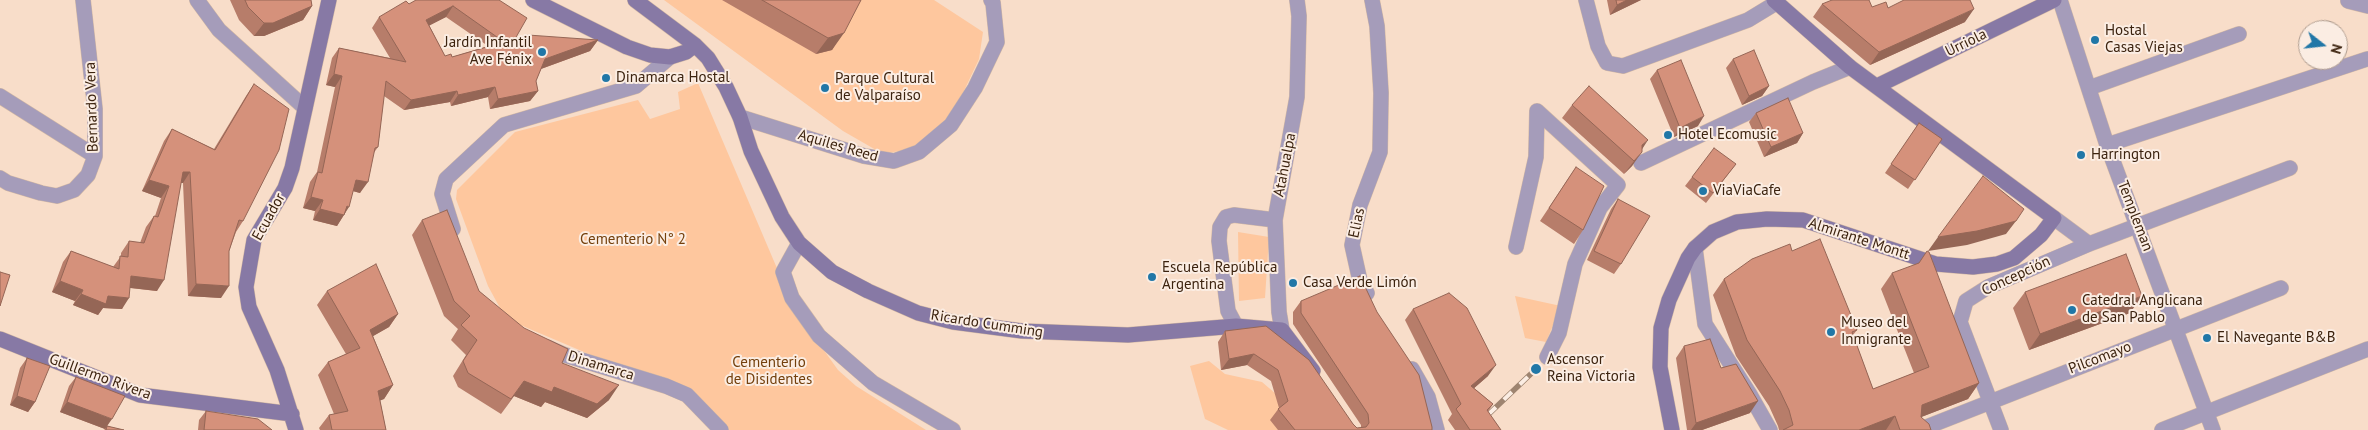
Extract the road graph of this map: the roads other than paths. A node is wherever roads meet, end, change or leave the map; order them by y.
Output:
1 (83, 0) edge
2 (198, 0) edge
3 (329, 0) edge
4 (533, 0) edge
5 (635, 0) edge
6 (991, 0) edge
7 (1297, 0) edge
8 (1372, 0) edge
9 (1586, 0) edge
10 (2054, 0) edge
11 (2060, 0) edge
12 (2348, 1) edge
13 (1775, 2) edge
14 (2368, 6) edge
15 (2239, 34) dead end
16 (695, 45) junction
17 (670, 57) junction
18 (2367, 59) edge
19 (1850, 67) junction
20 (1877, 86) junction
21 (2089, 88) junction
22 (0, 96) edge
23 (305, 108) junction
24 (740, 117) junction
25 (2107, 145) junction
26 (95, 156) junction
27 (1641, 163) edge
28 (2290, 168) dead end
29 (0, 178) edge
30 (2054, 218) junction
31 (1275, 220) junction
32 (2138, 225) junction
33 (799, 243) junction
34 (459, 244) edge
35 (2090, 244) junction
36 (1516, 247) dead end
37 (1695, 248) junction
38 (2281, 288) dead end
39 (1375, 308) edge
40 (1236, 326) junction
41 (1282, 330) junction
42 (2176, 330) junction
43 (0, 338) edge
44 (531, 338) edge
45 (2368, 349) edge
46 (1404, 357) edge
47 (1547, 357) dead end
48 (1322, 385) edge
49 (1990, 401) junction
50 (2207, 412) junction
51 (292, 414) junction
52 (296, 430) edge
53 (721, 430) edge
54 (953, 430) edge
55 (1437, 430) edge
56 (1672, 430) edge
57 (1770, 430) edge
58 (1920, 430) edge
59 (2001, 430) edge
60 (2162, 430) edge
61 (2213, 430) edge

1 - 26 street, Bernardo Vera
2 - 23 street
3 - 23 main road, Ecuador
4 - 17 main road
5 - 16 main road, Ricardo Cumming
6 - 24 street, Aquiles Reed
7 - 31 street, Atahualpa
8 - 39 street, Elias
9 - 13 street
10 - 20 main road, Urriola
11 - 21 street, Templeman
12 - 14 street
13 - 19 main road
15 - 21 street
16 - 17 main road
16 - 24 main road, Ricardo Cumming
17 - 34 street
18 - 25 street
19 - 20 main road
19 - 27 street
20 - 30 main road
21 - 25 street, Templeman
22 - 26 street
23 - 51 main road, Ecuador
24 - 33 main road, Ricardo Cumming
25 - 32 street, Templeman
26 - 29 street, Bernardo Vera
28 - 32 street, Concepción
30 - 35 street
30 - 37 main road, Almirante Montt
31 - 40 street
31 - 41 street, Atahualpa
32 - 35 street, Concepción
32 - 42 street, Templeman
33 - 40 main road, Ricardo Cumming
33 - 54 street
35 - 49 street, Concepción
36 - 47 street
37 - 56 main road, Almirante Montt
37 - 57 street
38 - 42 street, Pilcomayo
40 - 41 main road, Ricardo Cumming
41 - 48 main road
42 - 49 street, Pilcomayo
42 - 50 street, Templeman
43 - 51 main road, Guillermo Rivera
44 - 53 street, Dinamarca
45 - 50 street
46 - 55 street
49 - 58 street, Pilcomayo
49 - 59 street, Concepción
50 - 60 street
50 - 61 street, Templeman
51 - 52 main road, Ecuador

